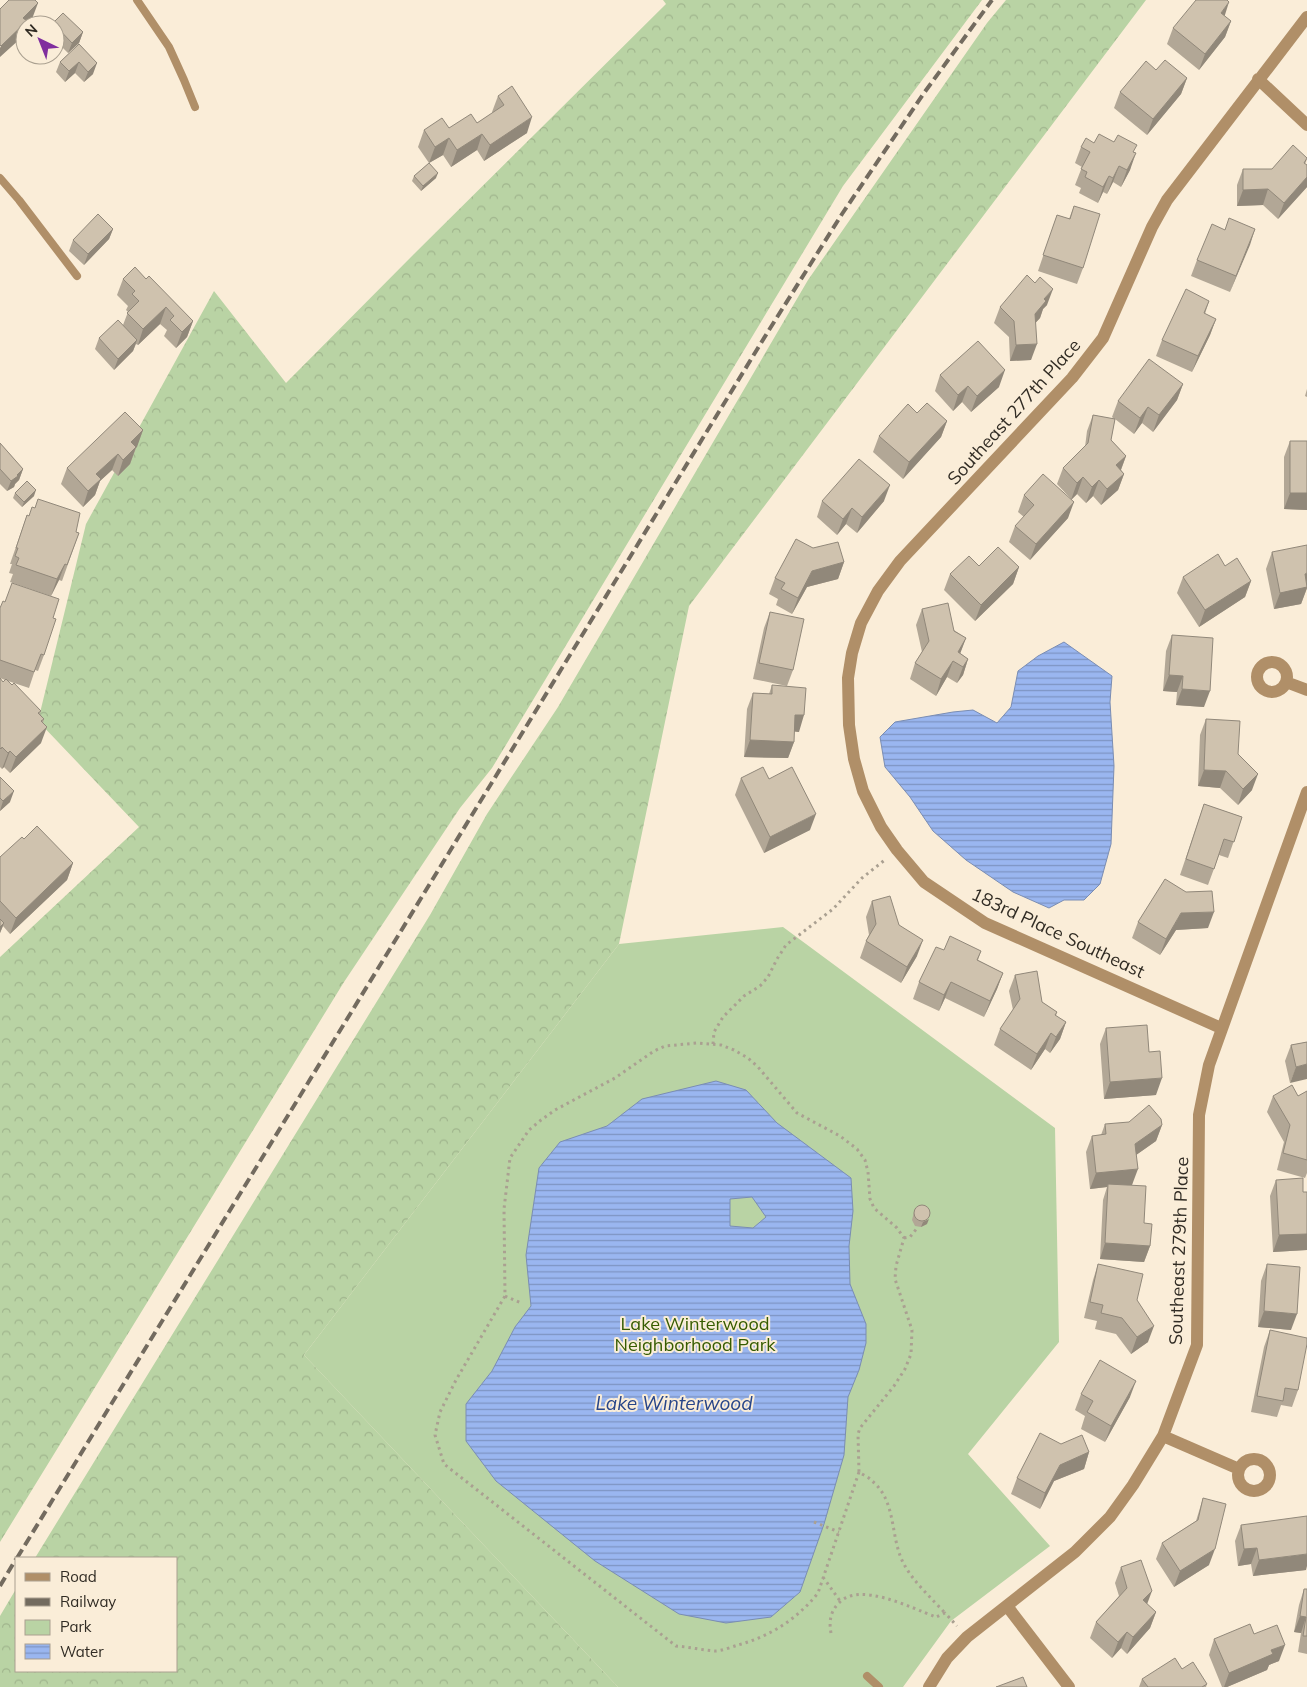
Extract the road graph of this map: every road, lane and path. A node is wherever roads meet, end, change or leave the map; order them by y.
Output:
1 (137, 0) edge
2 (1307, 16) edge
3 (1258, 79) junction
4 (195, 107) dead end
5 (1307, 125) edge
6 (0, 178) edge
7 (76, 276) dead end
8 (848, 678) joint
9 (1286, 682) dead end
10 (1307, 690) edge
11 (1307, 792) edge
12 (897, 850) junction
13 (1221, 1028) junction
14 (713, 1044) junction
15 (918, 1227) edge
16 (904, 1238) junction
17 (505, 1296) junction
18 (521, 1302) dead end
19 (1163, 1436) junction
20 (1239, 1468) dead end
21 (859, 1472) junction
22 (814, 1522) dead end
23 (839, 1532) junction
24 (823, 1577) junction
25 (840, 1601) junction
26 (1006, 1606) junction
27 (945, 1613) junction
28 (831, 1633) dead end
29 (967, 1637) junction
30 (867, 1676) dead end
31 (879, 1687) edge
32 (929, 1687) edge
33 (1068, 1687) edge

1 - 4 lane
2 - 3 street, Southeast 277th Place
3 - 5 street
3 - 8 street, Southeast 277th Place
6 - 7 lane
8 - 12 street, 183rd Place Southeast
9 - 10 street
11 - 13 street, Southeast 279th Place
12 - 13 street, 183rd Place Southeast
12 - 14 path
13 - 19 street, Southeast 279th Place
14 - 16 path
14 - 17 path
15 - 16 path
16 - 21 path
17 - 18 path
17 - 24 path
19 - 20 street
19 - 26 street, Southeast 279th Place
21 - 23 path
21 - 27 path
22 - 23 path
23 - 24 path
24 - 25 path
25 - 27 path
25 - 28 path
26 - 29 street, Southeast 279th Place
26 - 33 street
27 - 29 path
29 - 32 street, Southeast 279th Place
30 - 31 lane

